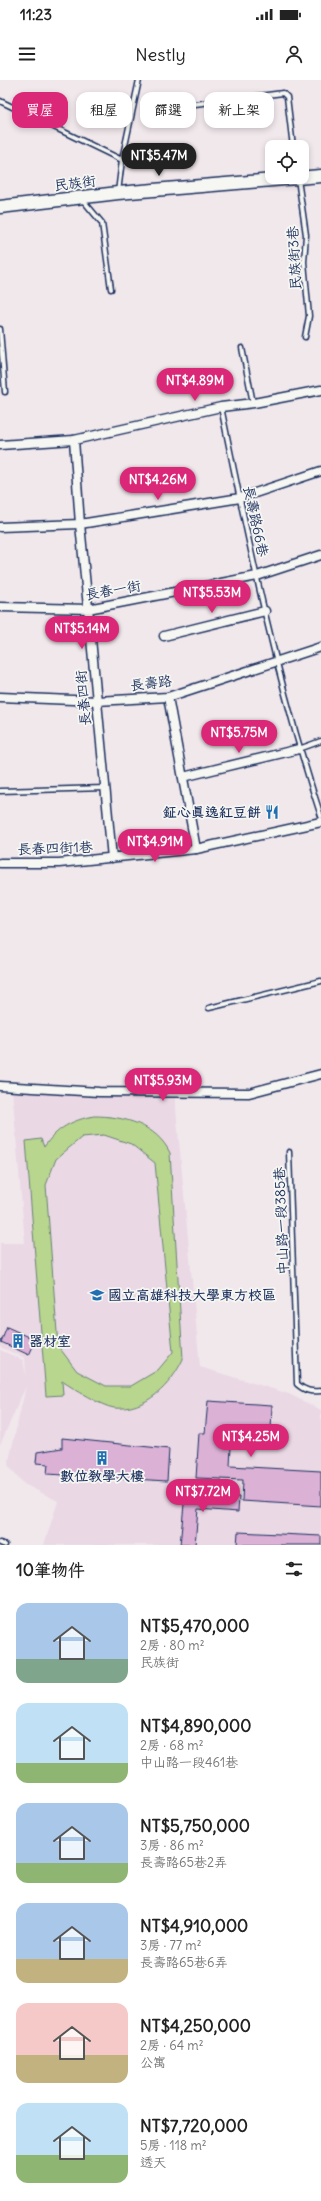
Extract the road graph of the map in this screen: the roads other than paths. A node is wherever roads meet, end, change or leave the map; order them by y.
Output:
1 (139, 80) edge
2 (0, 101) edge
3 (196, 104) edge
4 (293, 140) edge
5 (122, 160) junction
6 (321, 176) edge
7 (309, 177) edge
8 (265, 180) edge
9 (299, 184) edge
10 (118, 193) junction
11 (81, 198) junction
12 (0, 207) edge
13 (111, 289) dead end
14 (0, 329) edge
15 (305, 337) dead end
16 (242, 348) dead end
17 (321, 390) edge
18 (5, 392) dead end
19 (254, 403) junction
20 (221, 407) junction
21 (74, 440) junction
22 (0, 445) edge
23 (321, 471) edge
24 (240, 498) junction
25 (80, 524) junction
26 (0, 527) edge
27 (321, 555) edge
28 (257, 576) junction
29 (0, 607) edge
30 (88, 609) junction
31 (265, 611) junction
32 (164, 636) dead end
33 (321, 646) edge
34 (278, 662) junction
35 (0, 697) edge
36 (168, 697) junction
37 (97, 701) junction
38 (321, 741) edge
39 (299, 749) junction
40 (183, 778) junction
41 (105, 788) junction
42 (0, 790) edge
43 (321, 816) edge
44 (321, 822) edge
45 (196, 849) junction
46 (112, 858) junction
47 (0, 863) edge
48 (321, 981) edge
49 (209, 1008) dead end
50 (321, 1074) edge
51 (0, 1086) edge
52 (289, 1152) dead end
53 (321, 1391) edge
54 (0, 1543) edge
55 (5, 1545) edge

1 - 5 lane
2 - 5 lane
3 - 4 lane
5 - 10 lane
6 - 7 street, 民族街
8 - 10 street, 民族街
9 - 15 lane, 民族街3巷
10 - 11 street, 民族街
11 - 12 street, 民族街
11 - 13 lane
14 - 18 lane
16 - 19 lane
17 - 19 street
19 - 20 street
20 - 21 street
20 - 24 lane, 長壽路66巷
21 - 22 street
21 - 25 street, 長春四街
23 - 24 street
24 - 25 street
24 - 28 lane, 長壽路66巷
25 - 26 street
25 - 30 street, 長春四街
27 - 28 street, 長春一街
28 - 30 street, 長春一街
28 - 31 lane, 長壽路66巷
29 - 30 street, 長春一街
30 - 37 street, 長春四街
31 - 32 street
31 - 34 lane, 長壽路66巷
33 - 34 street, 長壽路
34 - 36 street, 長壽路
34 - 39 lane, 長壽路66巷
35 - 37 street, 長壽路
36 - 37 street, 長壽路
36 - 40 street
37 - 41 street, 長春四街
38 - 39 lane
39 - 40 street
39 - 43 lane, 長壽路66巷
40 - 45 street
41 - 42 lane
41 - 46 street, 長春四街
44 - 45 street, 長春四街1巷
45 - 46 street, 長春四街1巷
46 - 47 street, 長春四街1巷
48 - 49 lane
50 - 51 street
52 - 53 lane, 中山路一段385巷
54 - 55 lane

